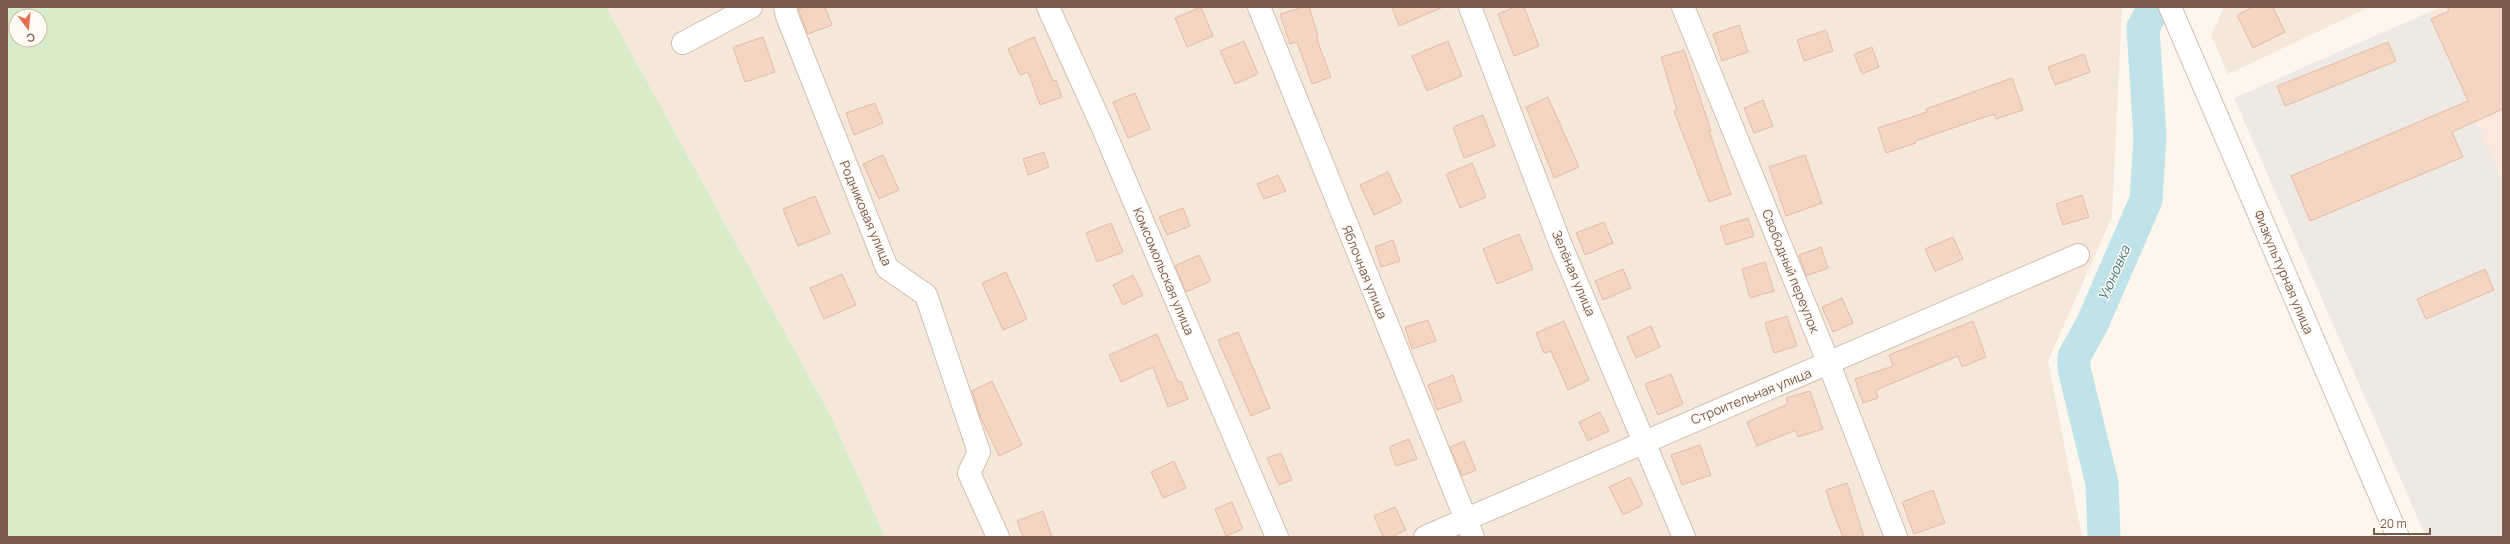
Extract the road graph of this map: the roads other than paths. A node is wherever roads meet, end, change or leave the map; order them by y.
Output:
1 (751, 7) edge
2 (786, 7) edge
3 (1048, 7) edge
4 (1259, 7) edge
5 (1470, 7) edge
6 (1683, 7) edge
7 (2174, 15) edge
8 (683, 43) dead end
9 (2078, 255) dead end
10 (1829, 364) junction
11 (1644, 440) junction
12 (1469, 527) edge
13 (998, 537) edge
14 (1277, 537) edge
15 (1424, 537) edge
16 (1684, 537) edge
17 (1896, 537) edge
18 (2398, 537) edge

1 - 8 street
2 - 13 street, Родниковая улица
3 - 14 street, Комсомольская улица
4 - 12 street, Яблочная улица
5 - 11 street, Зелёная улица
6 - 10 street, Свободный переулок
7 - 18 street, Физкультурная улица
9 - 10 street, Строительная улица
10 - 11 street, Строительная улица
10 - 17 street, Свободный переулок
11 - 12 street, Строительная улица
11 - 16 street, Зелёная улица
12 - 15 street, Строительная улица

